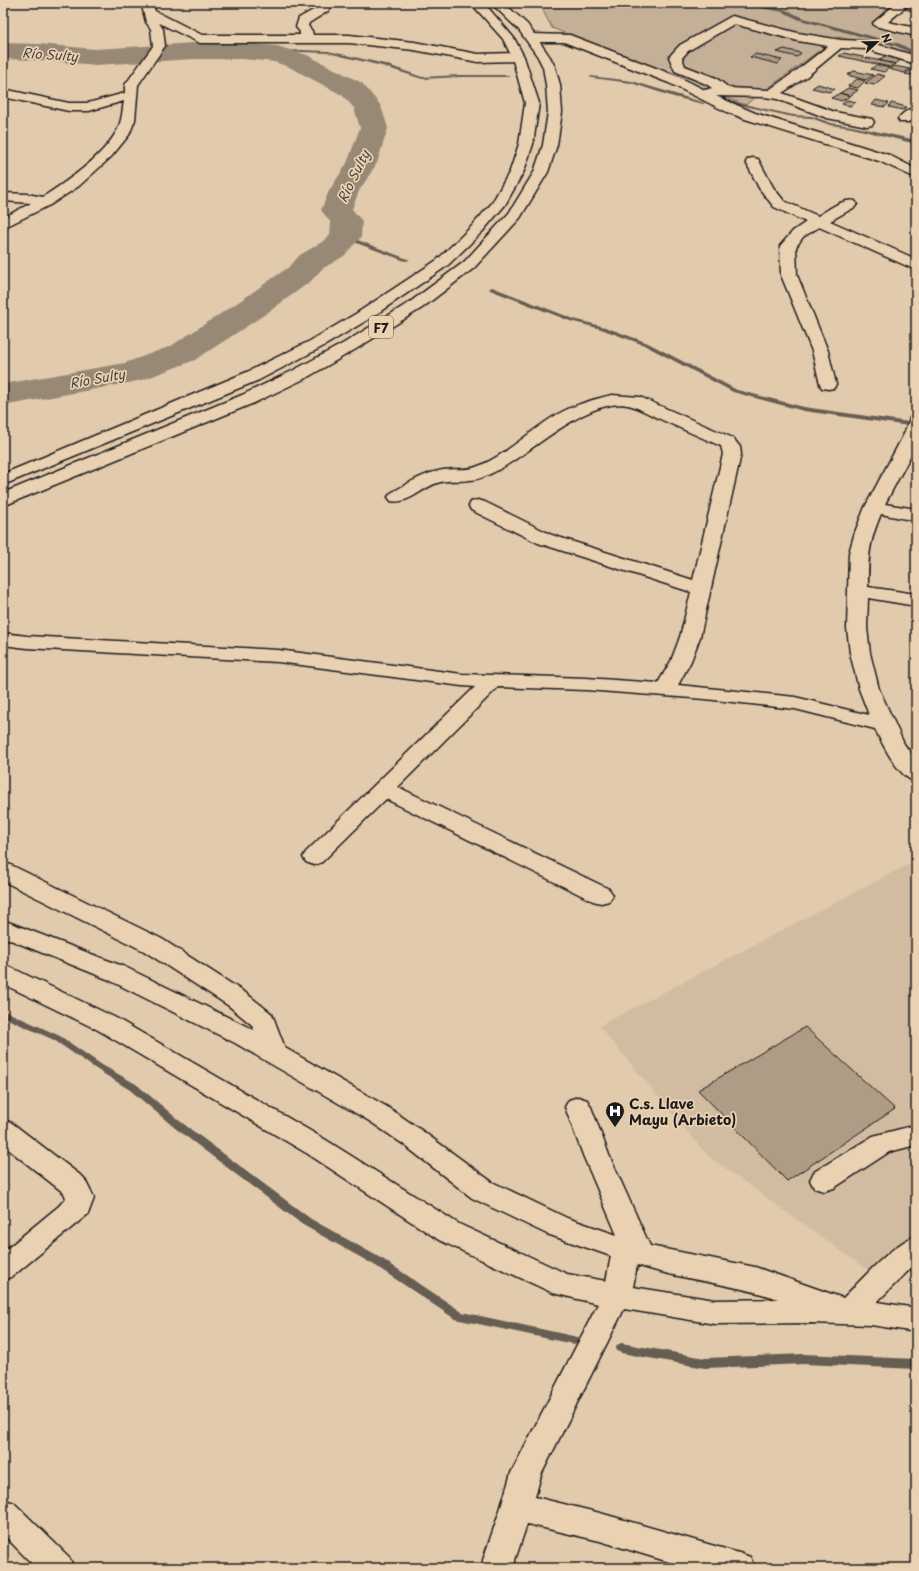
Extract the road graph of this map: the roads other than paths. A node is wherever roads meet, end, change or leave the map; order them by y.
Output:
1 (477, 3) edge
2 (497, 3) edge
3 (904, 3) edge
4 (324, 8) dead end
5 (149, 9) edge
6 (916, 32) edge
7 (531, 38) junction
8 (307, 39) junction
9 (840, 44) junction
10 (518, 57) junction
11 (916, 60) edge
12 (724, 92) junction
13 (699, 93) junction
14 (3, 94) edge
15 (771, 94) junction
16 (131, 95) junction
17 (916, 111) edge
18 (905, 119) dead end
19 (867, 122) dead end
20 (752, 162) dead end
21 (916, 174) edge
22 (3, 197) edge
23 (46, 202) junction
24 (850, 204) dead end
25 (818, 221) junction
26 (3, 224) edge
27 (916, 265) edge
28 (828, 384) dead end
29 (916, 422) edge
30 (3, 480) edge
31 (397, 497) dead end
32 (3, 500) edge
33 (478, 506) dead end
34 (874, 507) junction
35 (916, 515) edge
36 (701, 589) junction
37 (858, 591) junction
38 (916, 600) edge
39 (3, 639) edge
40 (492, 682) junction
41 (664, 690) junction
42 (884, 725) junction
43 (916, 775) edge
44 (383, 789) junction
45 (314, 857) dead end
46 (3, 871) edge
47 (601, 895) dead end
48 (3, 928) edge
49 (3, 974) edge
50 (274, 1053) junction
51 (578, 1107) dead end
52 (3, 1130) edge
53 (916, 1135) edge
54 (824, 1180) dead end
55 (916, 1247) edge
56 (633, 1252) junction
57 (3, 1268) edge
58 (617, 1295) junction
59 (848, 1312) junction
60 (916, 1320) edge
61 (517, 1507) junction
62 (3, 1514) edge
63 (58, 1568) edge
64 (499, 1568) edge
65 (739, 1568) edge

1 - 10 main road, F7
2 - 7 main road, F7
3 - 6 main road
4 - 8 main road
5 - 8 main road
5 - 16 main road
7 - 13 main road
7 - 32 main road, F7
8 - 10 main road
9 - 11 main road
9 - 12 main road
9 - 15 main road
10 - 30 main road, F7
12 - 13 main road
12 - 15 main road
13 - 21 main road
14 - 16 main road
15 - 19 main road
16 - 23 main road
17 - 18 main road
20 - 25 main road
22 - 23 main road
23 - 26 main road
24 - 25 main road
25 - 27 main road
25 - 28 main road
29 - 34 main road
31 - 36 main road
33 - 36 main road
34 - 35 main road
34 - 37 main road
36 - 41 main road
37 - 38 main road
37 - 42 main road
39 - 40 main road
40 - 41 main road
40 - 44 main road
41 - 42 main road
42 - 43 main road
44 - 45 main road
44 - 47 main road
46 - 50 main road
48 - 50 main road
49 - 58 main road
50 - 56 main road
51 - 56 main road
52 - 57 main road
53 - 54 main road
55 - 59 main road
56 - 58 main road
56 - 59 main road
58 - 59 main road
58 - 61 main road
59 - 60 main road
61 - 64 main road
61 - 65 main road
62 - 63 main road

